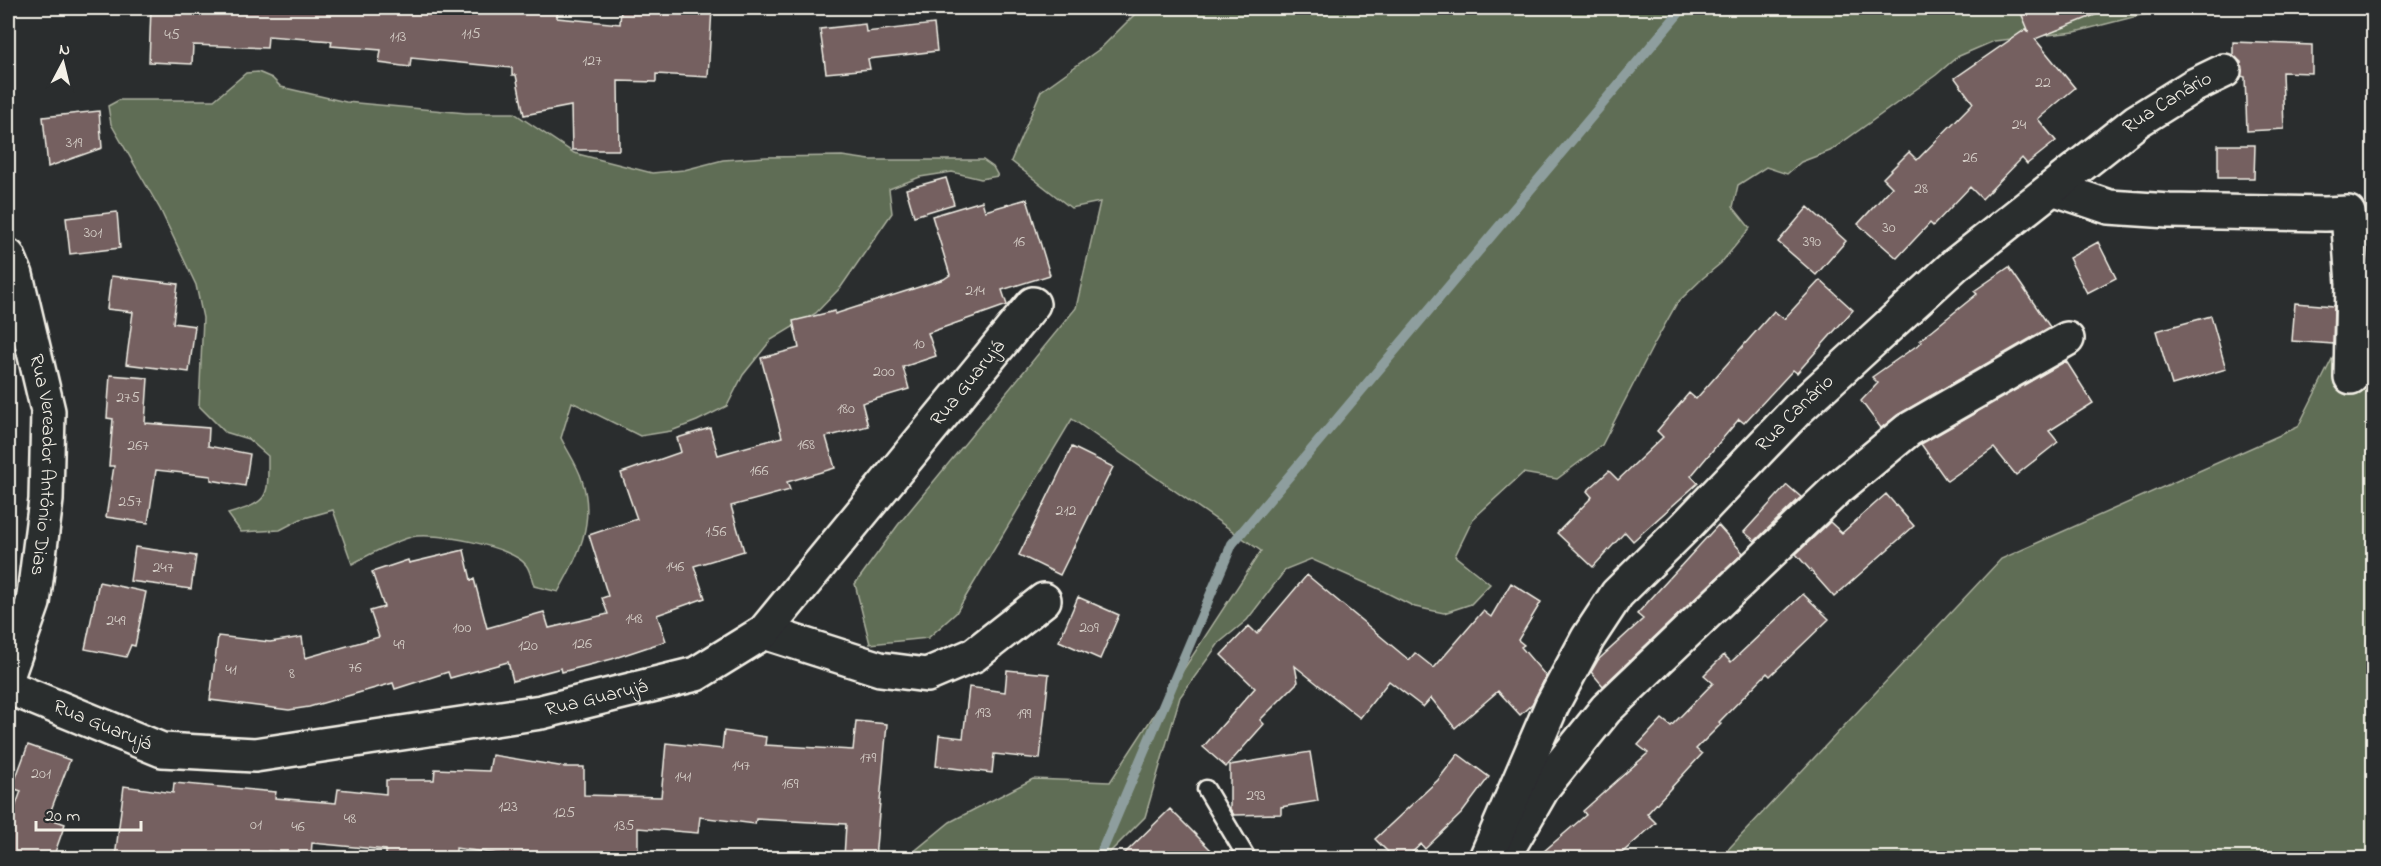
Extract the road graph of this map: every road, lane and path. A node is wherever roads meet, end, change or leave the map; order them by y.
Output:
1 (2224, 71) dead end
2 (2053, 188) junction
3 (8, 256) edge
4 (1033, 304) dead end
5 (2067, 339) dead end
6 (2351, 377) dead end
7 (1044, 600) dead end
8 (764, 632) junction
9 (8, 674) edge
10 (8, 687) edge
11 (1206, 789) dead end
12 (1247, 858) edge
13 (1486, 858) edge
14 (1495, 858) edge

1 - 2 street, Rua Canário
2 - 6 street
2 - 13 street, Rua Canário
3 - 9 street, Rua Vereador Antônio Dias
4 - 8 street, Rua Guarujá
5 - 14 street
7 - 8 street
8 - 10 street, Rua Guarujá
11 - 12 lane

